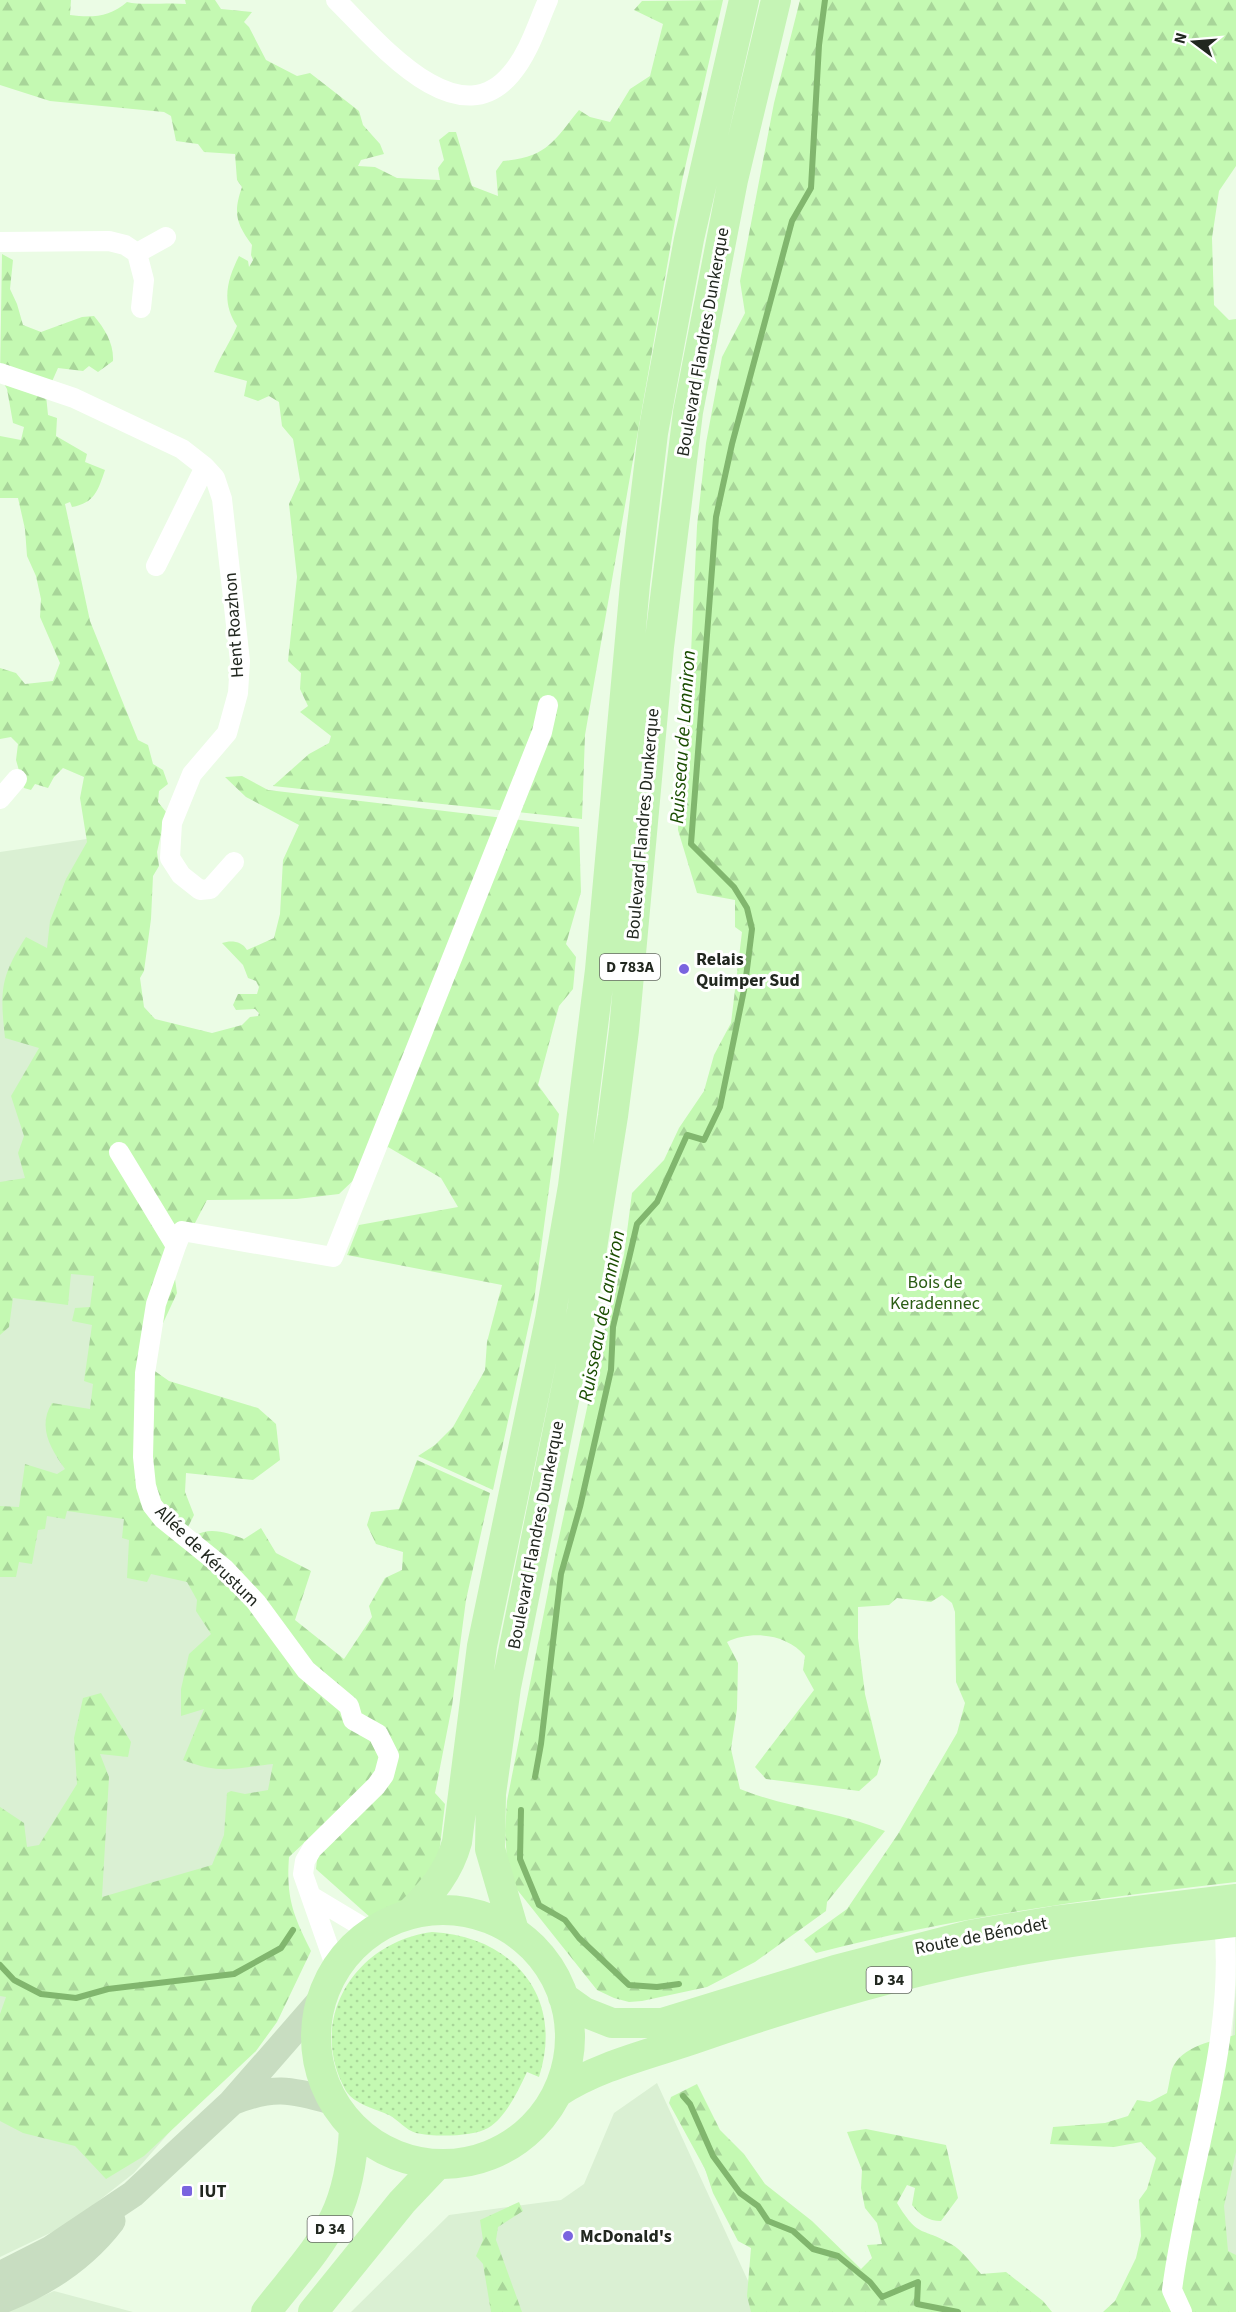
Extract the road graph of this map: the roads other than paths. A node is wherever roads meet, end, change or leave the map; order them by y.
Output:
1 (336, 0) edge
2 (548, 0) edge
3 (744, 0) edge
4 (776, 0) edge
5 (166, 237) dead end
6 (0, 242) edge
7 (136, 253) junction
8 (141, 308) dead end
9 (0, 373) edge
10 (205, 467) junction
11 (156, 566) dead end
12 (548, 705) dead end
13 (17, 778) dead end
14 (0, 799) edge
15 (234, 862) dead end
16 (119, 1152) dead end
17 (176, 1246) junction
18 (311, 1896) junction
19 (409, 1914) junction
20 (1232, 1915) edge
21 (514, 1931) junction
22 (371, 1932) junction
23 (336, 1968) junction
24 (563, 1997) junction
25 (321, 2000) junction
26 (556, 2093) junction
27 (331, 2101) junction
28 (231, 2103) junction
29 (354, 2127) junction
30 (438, 2164) junction
31 (133, 2194) junction
32 (0, 2275) edge
33 (0, 2301) edge
34 (266, 2312) edge
35 (313, 2312) edge
36 (1182, 2312) edge

1 - 2 street
3 - 19 main road, Boulevard Flandres Dunkerque / D 783A
4 - 21 main road, Boulevard Flandres Dunkerque / D 783A
5 - 7 street
6 - 7 street
7 - 8 street
9 - 10 street, Hent Roazhon
10 - 11 street
10 - 15 street, Hent Roazhon
12 - 17 street
13 - 14 street
16 - 17 street
17 - 18 street, Allée de Kérustum
18 - 22 street
18 - 23 street, Allée de Kérustum
19 - 21 main road
19 - 22 main road
20 - 24 main road, Route de Bénodet / D 34
20 - 26 main road, Route de Bénodet / D 34
20 - 36 street
21 - 24 main road
22 - 23 main road
23 - 25 main road
24 - 26 main road
25 - 27 main road
25 - 28 street
26 - 30 main road
27 - 28 street
27 - 29 main road
28 - 31 street
29 - 30 main road
29 - 34 main road, D 34
30 - 35 main road, D 34
31 - 32 street
31 - 33 street

